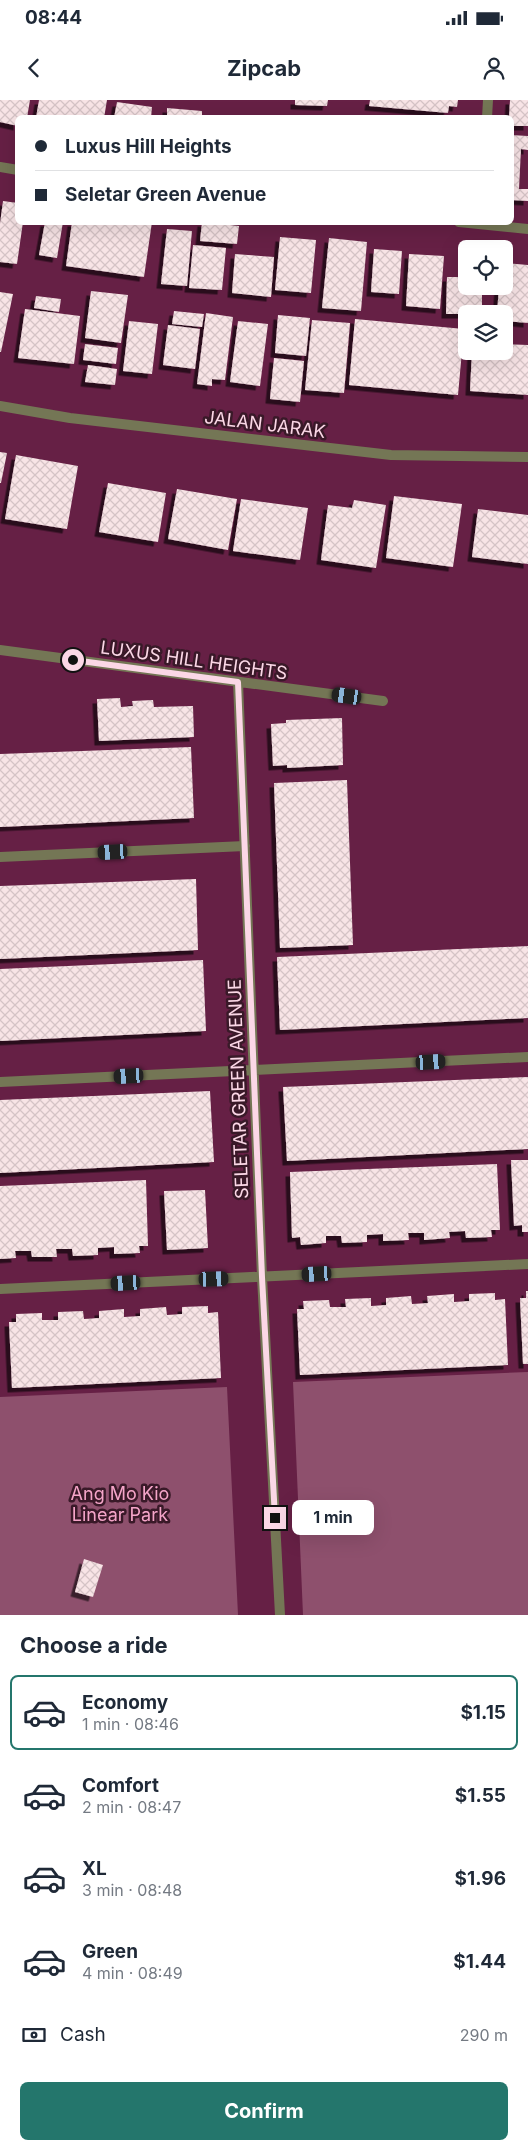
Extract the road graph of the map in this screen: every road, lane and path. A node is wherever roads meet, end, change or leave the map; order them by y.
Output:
1 (488, 100) edge
2 (487, 115) edge
3 (0, 167) edge
4 (15, 170) edge
5 (494, 225) edge
6 (528, 229) edge
7 (0, 406) edge
8 (528, 457) edge
9 (0, 650) edge
10 (238, 682) junction
11 (383, 701) dead end
12 (245, 846) junction
13 (0, 858) edge
14 (528, 1058) edge
15 (254, 1070) junction
16 (0, 1082) edge
17 (528, 1264) edge
18 (262, 1277) junction
19 (0, 1289) edge
20 (280, 1615) edge

1 - 2 street
3 - 4 street
5 - 6 street
7 - 8 street, JALAN JARAK
9 - 10 street, LUXUS HILL HEIGHTS
10 - 11 street, LUXUS HILL HEIGHTS
10 - 12 street, SELETAR GREEN AVENUE
12 - 13 street
12 - 15 street, SELETAR GREEN AVENUE
14 - 15 street
15 - 16 street
15 - 18 street, SELETAR GREEN AVENUE
17 - 18 street
18 - 19 street
18 - 20 street, SELETAR GREEN AVENUE

